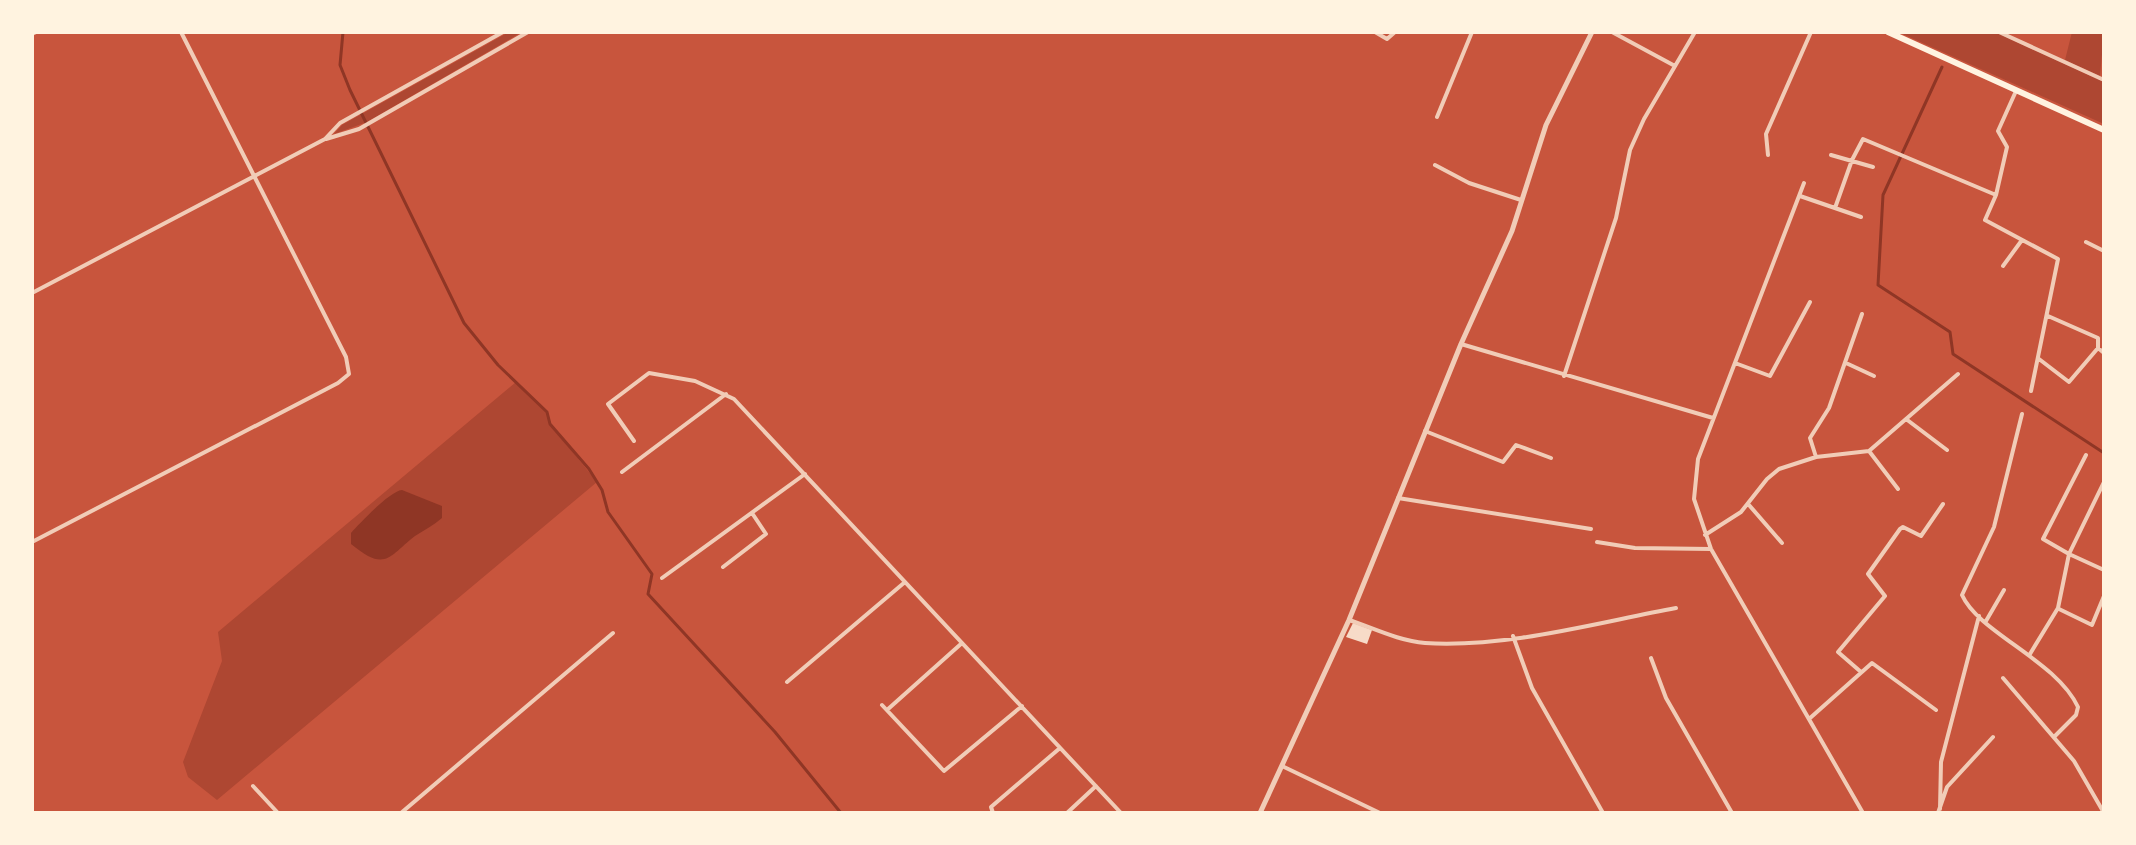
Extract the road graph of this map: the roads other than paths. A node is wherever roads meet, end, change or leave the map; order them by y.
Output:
1 (181, 32) edge
2 (503, 32) edge
3 (528, 32) edge
4 (1375, 32) edge
5 (1395, 32) edge
6 (1472, 32) edge
7 (1592, 32) edge
8 (1612, 32) edge
9 (1695, 32) edge
10 (1811, 32) edge
11 (1888, 32) edge
12 (1999, 32) edge
13 (1675, 66) junction
14 (2104, 78) edge
15 (2016, 91) junction
16 (1437, 117) dead end
17 (2104, 130) edge
18 (325, 139) junction
19 (1768, 155) dead end
20 (1831, 155) dead end
21 (1852, 160) junction
22 (1435, 165) dead end
23 (1873, 167) dead end
24 (254, 177) junction
25 (1804, 183) dead end
26 (1996, 195) junction
27 (1800, 196) junction
28 (1524, 201) junction
29 (1835, 208) junction
30 (1861, 217) dead end
31 (2022, 240) junction
32 (2086, 242) dead end
33 (2104, 251) edge
34 (2003, 266) dead end
35 (32, 293) edge
36 (1810, 302) dead end
37 (1862, 314) dead end
38 (2048, 316) junction
39 (1461, 344) junction
40 (2098, 348) junction
41 (2104, 353) edge
42 (2039, 359) junction
43 (1735, 363) junction
44 (1846, 363) junction
45 (1958, 374) dead end
46 (1564, 376) junction
47 (1874, 376) dead end
48 (2031, 391) dead end
49 (726, 394) junction
50 (2022, 414) dead end
51 (1713, 418) junction
52 (1906, 419) junction
53 (1425, 431) junction
54 (634, 441) dead end
55 (1947, 450) dead end
56 (1869, 451) junction
57 (2086, 455) dead end
58 (1816, 457) junction
59 (1551, 458) dead end
60 (622, 472) dead end
61 (805, 474) junction
62 (2104, 482) edge
63 (1898, 489) dead end
64 (1398, 498) junction
65 (1943, 504) dead end
66 (1749, 505) junction
67 (752, 513) junction
68 (1591, 529) dead end
69 (1705, 535) junction
70 (32, 542) edge
71 (1597, 542) dead end
72 (1782, 543) dead end
73 (1711, 549) junction
74 (2069, 554) junction
75 (723, 567) dead end
76 (2104, 570) edge
77 (662, 578) dead end
78 (905, 582) junction
79 (2004, 590) dead end
80 (2104, 596) edge
81 (1676, 608) dead end
82 (2058, 608) junction
83 (1979, 616) junction
84 (1349, 620) junction
85 (1986, 621) junction
86 (613, 633) dead end
87 (1513, 636) junction
88 (962, 643) junction
89 (2030, 654) junction
90 (1651, 658) dead end
91 (1861, 672) junction
92 (2003, 678) dead end
93 (787, 682) dead end
94 (882, 705) dead end
95 (1022, 706) junction
96 (887, 710) junction
97 (1936, 710) dead end
98 (1809, 719) junction
99 (2055, 736) junction
100 (1993, 737) dead end
101 (1060, 748) junction
102 (1282, 766) junction
103 (253, 786) dead end
104 (1096, 786) junction
105 (1939, 811) edge
106 (278, 813) edge
107 (401, 813) edge
108 (993, 813) edge
109 (1067, 813) edge
110 (1121, 813) edge
111 (1260, 813) edge
112 (1380, 813) edge
113 (1603, 813) edge
114 (1732, 813) edge
115 (1863, 813) edge
116 (2104, 813) edge

1 - 24 street
2 - 18 street
3 - 18 street
4 - 5 street
6 - 16 street
7 - 28 street
8 - 13 street
9 - 13 street
10 - 19 street
11 - 15 main road
12 - 14 street
13 - 46 street
15 - 17 main road
15 - 26 street
18 - 24 street
20 - 21 street
21 - 23 street
21 - 26 street
21 - 29 street
22 - 28 street
24 - 35 street
24 - 70 street
25 - 27 street
26 - 31 street
27 - 29 street
27 - 43 street
28 - 39 street
29 - 30 street
31 - 34 street
31 - 38 street
32 - 33 street
36 - 43 street
37 - 44 street
38 - 40 street
38 - 42 street
39 - 46 street
39 - 53 street
40 - 41 street
40 - 42 street
42 - 48 street
43 - 51 street
44 - 47 street
44 - 58 street
45 - 52 street
46 - 51 street
49 - 54 street
49 - 60 street
49 - 61 street
50 - 83 street
51 - 69 street
52 - 55 street
52 - 56 street
53 - 59 street
53 - 64 street
56 - 58 street
56 - 63 street
57 - 74 street
58 - 66 street
61 - 67 street
61 - 78 street
62 - 74 street
64 - 68 street
64 - 84 street
65 - 91 street
66 - 69 street
66 - 72 street
67 - 75 street
67 - 77 street
69 - 73 street
71 - 73 street
73 - 98 street
74 - 76 street
74 - 82 street
78 - 88 street
78 - 93 street
79 - 85 street
80 - 82 street
81 - 87 street
82 - 89 street
83 - 85 street
83 - 105 street
84 - 87 street
84 - 102 street
85 - 89 street
86 - 107 street
87 - 113 street
88 - 95 street
88 - 96 street
89 - 99 street
90 - 114 street
91 - 97 street
91 - 98 street
92 - 99 street
94 - 96 street
95 - 96 street
95 - 101 street
98 - 115 street
99 - 116 street
100 - 105 street
101 - 104 street
101 - 108 street
102 - 111 street
102 - 112 street
103 - 106 street
104 - 109 street
104 - 110 street

